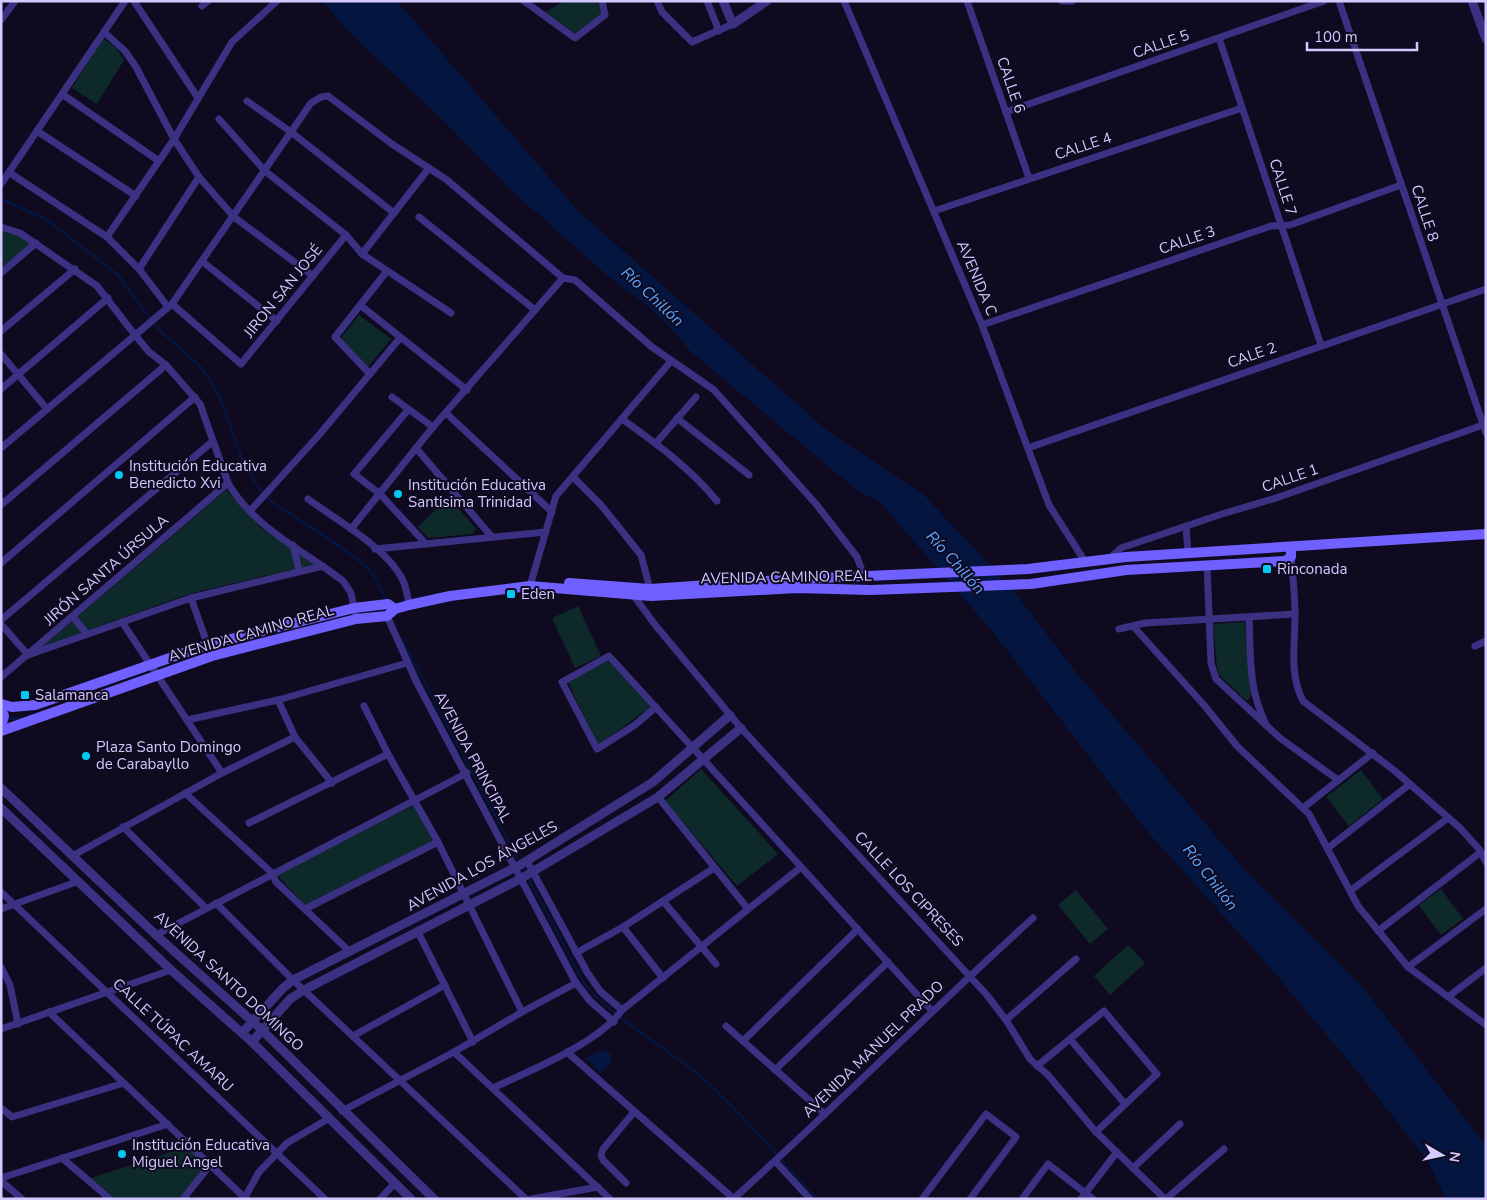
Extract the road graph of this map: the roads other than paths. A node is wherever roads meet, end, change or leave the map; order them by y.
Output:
1 (15, 1) edge
2 (125, 1) edge
3 (134, 1) edge
4 (277, 1) edge
5 (524, 1) edge
6 (602, 1) edge
7 (657, 1) edge
8 (707, 1) edge
9 (723, 1) edge
10 (767, 1) edge
11 (844, 1) edge
12 (967, 1) edge
13 (1072, 1) edge
14 (1324, 1) edge
15 (1340, 1) edge
16 (1472, 1) edge
17 (1063, 2) edge
18 (1, 20) edge
19 (732, 24) junction
20 (718, 31) junction
21 (104, 32) junction
22 (1219, 38) junction
23 (1486, 39) edge
24 (62, 94) junction
25 (198, 98) junction
26 (247, 101) dead end
27 (1242, 108) junction
28 (1006, 112) junction
29 (219, 119) dead end
30 (37, 131) junction
31 (291, 132) junction
32 (174, 139) junction
33 (159, 161) junction
34 (429, 168) junction
35 (265, 171) junction
36 (10, 174) junction
37 (199, 176) junction
38 (1029, 178) junction
39 (1, 184) edge
40 (1401, 185) junction
41 (136, 196) junction
42 (934, 211) junction
43 (394, 213) junction
44 (234, 217) junction
45 (419, 217) dead end
46 (1281, 225) junction
47 (1, 227) edge
48 (346, 235) junction
49 (107, 237) junction
50 (36, 243) junction
51 (362, 254) junction
52 (202, 262) junction
53 (75, 269) junction
54 (139, 269) junction
55 (387, 271) junction
56 (1, 273) edge
57 (313, 276) junction
58 (563, 278) junction
59 (1486, 289) edge
60 (108, 298) junction
61 (1440, 304) junction
62 (170, 305) junction
63 (360, 305) junction
64 (535, 310) junction
65 (451, 313) dead end
66 (277, 320) junction
67 (982, 325) junction
68 (1, 331) edge
69 (134, 335) junction
70 (400, 338) junction
71 (1321, 345) junction
72 (1, 354) edge
73 (671, 361) junction
74 (166, 365) junction
75 (18, 374) junction
76 (370, 374) junction
77 (1, 389) edge
78 (467, 390) junction
79 (195, 397) junction
80 (392, 397) dead end
81 (696, 397) dead end
82 (47, 409) junction
83 (408, 410) junction
84 (446, 413) junction
85 (677, 418) junction
86 (622, 419) junction
87 (1483, 424) junction
88 (433, 428) junction
89 (1486, 433) edge
90 (213, 441) junction
91 (656, 443) junction
92 (1, 448) edge
93 (416, 448) junction
94 (1028, 448) junction
95 (749, 475) dead end
96 (573, 477) junction
97 (228, 483) junction
98 (380, 494) junction
99 (308, 499) dead end
100 (717, 501) dead end
101 (1, 505) edge
102 (250, 511) junction
103 (552, 512) junction
104 (1186, 526) junction
105 (351, 529) junction
106 (546, 532) junction
107 (1486, 534) edge
108 (492, 537) junction
109 (426, 544) junction
110 (293, 545) junction
111 (376, 549) junction
112 (1291, 552) junction
113 (1188, 554) junction
114 (1109, 560) junction
115 (1, 562) edge
116 (1086, 563) junction
117 (1207, 565) junction
118 (324, 566) junction
119 (299, 570) junction
120 (867, 576) junction
121 (530, 586) junction
122 (542, 586) junction
123 (650, 589) junction
124 (634, 596) junction
125 (191, 598) junction
126 (409, 604) junction
127 (354, 608) junction
128 (391, 612) junction
129 (1295, 614) junction
130 (72, 617) junction
131 (1248, 618) junction
132 (1, 620) edge
133 (356, 620) junction
134 (1209, 620) junction
135 (122, 622) junction
136 (1, 624) edge
137 (1134, 626) junction
138 (1119, 629) dead end
139 (87, 634) junction
140 (1486, 641) edge
141 (208, 645) junction
142 (1475, 646) dead end
143 (28, 655) junction
144 (212, 656) junction
145 (407, 663) junction
146 (150, 664) junction
147 (157, 675) junction
148 (1, 676) edge
149 (278, 700) junction
150 (1, 704) edge
151 (364, 706) dead end
152 (656, 707) junction
153 (1, 709) edge
154 (730, 714) junction
155 (187, 720) junction
156 (1, 726) edge
157 (1267, 727) junction
158 (741, 728) junction
159 (1, 731) edge
160 (295, 737) junction
161 (694, 748) junction
162 (1373, 753) junction
163 (388, 754) junction
164 (703, 760) junction
165 (222, 773) junction
166 (466, 773) junction
167 (1338, 780) junction
168 (332, 783) junction
169 (1410, 784) junction
170 (1, 788) edge
171 (185, 793) junction
172 (658, 797) junction
173 (414, 800) junction
174 (1, 808) edge
175 (1303, 808) junction
176 (1448, 818) junction
177 (250, 823) dead end
178 (123, 827) junction
179 (438, 842) junction
180 (1328, 848) junction
181 (1481, 852) junction
182 (74, 855) junction
183 (527, 861) junction
184 (1486, 862) edge
185 (516, 867) junction
186 (800, 867) junction
187 (714, 868) junction
188 (532, 872) junction
189 (272, 873) junction
190 (522, 878) junction
191 (79, 882) junction
192 (1350, 891) junction
193 (1, 892) edge
194 (464, 894) junction
195 (663, 901) junction
196 (216, 903) junction
197 (15, 904) junction
198 (469, 905) junction
199 (206, 908) junction
200 (1, 909) edge
201 (305, 909) junction
202 (1486, 909) edge
203 (748, 910) junction
204 (1033, 918) dead end
205 (623, 927) junction
206 (858, 929) junction
207 (1378, 931) junction
208 (418, 932) junction
209 (156, 935) junction
210 (702, 946) junction
211 (350, 952) junction
212 (576, 953) junction
213 (1076, 959) dead end
214 (888, 962) junction
215 (716, 964) dead end
216 (1408, 967) junction
217 (2, 968) edge
218 (1486, 968) edge
219 (171, 970) junction
220 (969, 975) junction
221 (663, 978) junction
222 (293, 980) junction
223 (576, 983) junction
224 (444, 985) junction
225 (304, 990) junction
226 (108, 993) junction
227 (1449, 996) junction
228 (622, 1010) junction
229 (932, 1011) junction
230 (49, 1012) junction
231 (522, 1012) junction
232 (1006, 1020) junction
233 (252, 1021) junction
234 (614, 1022) junction
235 (18, 1024) junction
236 (1486, 1025) edge
237 (726, 1026) dead end
238 (1, 1029) edge
239 (262, 1030) junction
240 (242, 1033) junction
241 (353, 1036) junction
242 (1070, 1039) junction
243 (743, 1041) junction
244 (252, 1042) junction
245 (473, 1042) junction
246 (454, 1052) junction
247 (567, 1052) junction
248 (1037, 1066) junction
249 (775, 1070) junction
250 (401, 1080) junction
251 (124, 1083) junction
252 (493, 1088) junction
253 (1125, 1104) junction
254 (1, 1108) edge
255 (342, 1111) junction
256 (634, 1112) junction
257 (825, 1114) junction
258 (328, 1119) junction
259 (168, 1124) junction
260 (1180, 1124) dead end
261 (1096, 1132) junction
262 (1224, 1148) dead end
263 (276, 1152) junction
264 (1117, 1152) junction
265 (62, 1158) junction
266 (775, 1161) junction
267 (210, 1165) junction
268 (1133, 1168) junction
269 (1, 1179) edge
270 (394, 1183) junction
271 (626, 1183) dead end
272 (598, 1187) junction
273 (1083, 1196) edge
274 (245, 1198) edge
275 (22, 1199) edge
276 (110, 1199) edge
277 (183, 1199) edge
278 (325, 1199) edge
279 (380, 1199) edge
280 (411, 1199) edge
281 (434, 1199) edge
282 (526, 1199) edge
283 (531, 1199) edge
284 (610, 1199) edge
285 (733, 1199) edge
286 (810, 1199) edge
287 (922, 1199) edge
288 (970, 1199) edge
289 (1022, 1199) edge
290 (1093, 1199) edge
291 (1165, 1199) edge

1 - 18 street
2 - 21 street
3 - 25 street
4 - 25 street
5 - 6 street
7 - 20 street
8 - 20 street
9 - 19 street
10 - 19 street
11 - 42 street, AVENIDA C
12 - 28 street, CALLE 6
13 - 17 street
14 - 22 street, CALLE 5
15 - 40 street, CALLE 8
16 - 23 street
19 - 20 street
21 - 24 street
21 - 32 street
22 - 27 street, CALLE 7
22 - 28 street, CALLE 5
24 - 30 street
24 - 33 street
25 - 32 street
26 - 31 street
27 - 38 street, CALLE 4
27 - 46 street, CALLE 7
28 - 38 street, CALLE 6
29 - 35 street
30 - 36 street
30 - 41 street
31 - 34 street
31 - 35 street
31 - 43 street
32 - 33 street
32 - 37 street
33 - 41 street
34 - 43 street
34 - 58 street
35 - 44 street
35 - 48 street
36 - 39 street
36 - 49 street
37 - 44 street
37 - 54 street
38 - 42 street, CALLE 4
40 - 46 street, CALLE 3
40 - 61 street, CALLE 8
41 - 49 street
42 - 67 street, AVENIDA C
43 - 51 street
44 - 52 street
44 - 57 street
45 - 64 street
46 - 67 street, CALLE 3
46 - 71 street, CALLE 7
47 - 50 street
48 - 51 street
48 - 57 street, JIRON SAN JOSÉ
49 - 54 street
50 - 53 street
50 - 56 street
51 - 55 street
52 - 62 street
52 - 66 street
53 - 60 street
53 - 68 street
54 - 62 street
55 - 63 street
55 - 65 street
57 - 66 street, JIRON SAN JOSÉ
58 - 64 street
58 - 73 street
59 - 61 street, CALE 2
60 - 69 street
60 - 75 street
61 - 71 street, CALE 2
61 - 87 street, CALLE 8
62 - 66 street, JIRON SAN JOSÉ
62 - 69 street
63 - 70 street
63 - 76 street
64 - 78 street
67 - 94 street, AVENIDA C
69 - 74 street
69 - 82 street
70 - 76 street
70 - 78 street
71 - 94 street, CALE 2
72 - 75 street
73 - 86 street
73 - 120 street
74 - 79 street
74 - 101 street
75 - 77 street
75 - 82 street
76 - 102 street
78 - 84 street
79 - 90 street
79 - 115 street
80 - 83 street
81 - 85 street
82 - 92 street
83 - 88 street
83 - 98 street
84 - 88 street
84 - 103 street
85 - 91 street
85 - 95 street
86 - 91 street
86 - 96 street
87 - 89 street, CALLE 8
87 - 104 street, CALLE 1
88 - 93 street
90 - 97 street
90 - 132 street
91 - 100 street
93 - 98 street
93 - 108 street
94 - 116 street, AVENIDA C
96 - 103 street
96 - 123 street
97 - 102 street
97 - 130 street, JIRÓN SANTA ÚRSULA
98 - 105 street
98 - 109 street
99 - 105 street
102 - 110 street
103 - 106 street
104 - 113 street
104 - 114 street, CALLE 1
105 - 111 street
106 - 108 street
106 - 121 street
107 - 112 main road
108 - 109 street
109 - 111 street
110 - 118 street
110 - 119 street
111 - 126 street
112 - 113 main road, AVENIDA CAMINO REAL
112 - 117 main road, AVENIDA CAMINO REAL
112 - 129 street
113 - 114 main road, AVENIDA CAMINO REAL
114 - 116 main road, AVENIDA CAMINO REAL
116 - 120 main road, AVENIDA CAMINO REAL
117 - 124 main road, AVENIDA CAMINO REAL
117 - 134 street
118 - 119 street
118 - 127 street
119 - 125 street
120 - 123 main road, AVENIDA CAMINO REAL
121 - 122 main road, AVENIDA CAMINO REAL
121 - 126 main road, AVENIDA CAMINO REAL
122 - 123 main road, AVENIDA CAMINO REAL
122 - 124 main road, AVENIDA CAMINO REAL
124 - 154 street, CALLE LOS CIPRESES
125 - 135 street
125 - 141 street
126 - 128 main road, AVENIDA CAMINO REAL
127 - 128 main road, AVENIDA CAMINO REAL
127 - 133 street
127 - 141 main road, AVENIDA CAMINO REAL
128 - 133 main road, AVENIDA CAMINO REAL
128 - 145 street, AVENIDA PRINCIPAL
129 - 131 street
129 - 162 street
130 - 139 street
130 - 143 street, JIRÓN SANTA ÚRSULA
131 - 134 street
131 - 157 street
133 - 144 main road, AVENIDA CAMINO REAL
134 - 137 street
134 - 157 street
135 - 139 street
135 - 146 street
136 - 143 street
137 - 138 street
137 - 175 street
139 - 143 street
140 - 142 street
141 - 144 street
141 - 146 main road, AVENIDA CAMINO REAL
143 - 148 street, JIRÓN SANTA ÚRSULA
144 - 147 main road, AVENIDA CAMINO REAL
145 - 149 street
145 - 166 street, AVENIDA PRINCIPAL
146 - 147 street
146 - 150 main road, AVENIDA CAMINO REAL
147 - 155 street
147 - 159 main road, AVENIDA CAMINO REAL
149 - 155 street
149 - 160 street
151 - 163 street
152 - 152 street
152 - 161 street
153 - 156 main road
154 - 158 street, CALLE LOS CIPRESES
154 - 161 street, AVENIDA LOS ÁNGELES
155 - 165 street
157 - 167 street
158 - 164 street, AVENIDA LOS ÁNGELES
158 - 220 street, CALLE LOS CIPRESES
160 - 165 street
160 - 168 street
161 - 164 street
161 - 183 street, AVENIDA LOS ÁNGELES
162 - 167 street
162 - 169 street
163 - 168 street
163 - 173 street
164 - 172 street, AVENIDA LOS ÁNGELES
164 - 186 street
165 - 171 street
166 - 173 street
166 - 185 street, AVENIDA PRINCIPAL
167 - 175 street
168 - 177 street
169 - 176 street
169 - 180 street
170 - 182 street, AVENIDA SANTO DOMINGO
171 - 178 street
171 - 189 street
172 - 187 street
172 - 188 street, AVENIDA LOS ÁNGELES
173 - 179 street
173 - 189 street
174 - 191 street, AVENIDA SANTO DOMINGO
175 - 180 street
176 - 181 street
176 - 192 street
178 - 182 street
178 - 199 street
179 - 194 street
179 - 201 street
180 - 192 street
181 - 184 street
181 - 207 street
182 - 209 street, AVENIDA SANTO DOMINGO
183 - 185 street, AVENIDA LOS ÁNGELES
183 - 188 street
185 - 190 street, AVENIDA PRINCIPAL
185 - 194 street, AVENIDA LOS ÁNGELES
186 - 203 street
186 - 206 street
187 - 195 street
187 - 203 street
188 - 190 street, AVENIDA LOS ÁNGELES
188 - 212 street
189 - 196 street
189 - 201 street
190 - 198 street, AVENIDA LOS ÁNGELES
190 - 223 street, AVENIDA PRINCIPAL
191 - 197 street
191 - 219 street, AVENIDA SANTO DOMINGO
192 - 207 street
193 - 197 street, CALLE TÚPAC AMARU
194 - 198 street
194 - 211 street, AVENIDA LOS ÁNGELES
195 - 205 street
195 - 210 street
196 - 199 street
196 - 222 street
197 - 200 street
197 - 226 street, CALLE TÚPAC AMARU
198 - 208 street, AVENIDA LOS ÁNGELES
198 - 231 street
199 - 209 street
201 - 211 street
202 - 216 street
203 - 210 street
204 - 220 street, AVENIDA MANUEL PRADO
205 - 212 street
205 - 221 street
206 - 214 street
206 - 243 street
207 - 216 street
208 - 224 street
208 - 225 street, AVENIDA LOS ÁNGELES
209 - 233 street, AVENIDA SANTO DOMINGO
210 - 215 street
210 - 221 street
211 - 222 street, AVENIDA LOS ÁNGELES
212 - 228 street
213 - 232 street
214 - 229 street
214 - 249 street
216 - 227 street
217 - 235 street
218 - 227 street
219 - 226 street
219 - 240 street, AVENIDA SANTO DOMINGO
220 - 229 street, AVENIDA MANUEL PRADO
220 - 232 street, CALLE LOS CIPRESES
221 - 228 street
222 - 225 street
222 - 233 street, AVENIDA LOS ÁNGELES
223 - 231 street
223 - 234 street, AVENIDA PRINCIPAL
224 - 241 street
224 - 245 street
225 - 239 street, AVENIDA LOS ÁNGELES
225 - 241 street
226 - 230 street
226 - 263 street, CALLE TÚPAC AMARU
227 - 236 street
228 - 234 street
229 - 257 street, AVENIDA MANUEL PRADO
230 - 235 street
230 - 251 street
231 - 245 street
232 - 248 street, CALLE LOS CIPRESES
233 - 239 street, AVENIDA SANTO DOMINGO
233 - 240 street, AVENIDA LOS ÁNGELES
234 - 247 street
235 - 238 street
237 - 243 street
239 - 244 street, AVENIDA LOS ÁNGELES
239 - 255 street, AVENIDA SANTO DOMINGO
240 - 244 street, AVENIDA SANTO DOMINGO
241 - 250 street
242 - 248 street
242 - 253 street
242 - 253 street
243 - 249 street
244 - 258 street, AVENIDA SANTO DOMINGO
245 - 246 street
246 - 250 street
246 - 252 street
247 - 252 street
247 - 256 street
248 - 261 street, CALLE LOS CIPRESES
249 - 257 street
250 - 255 street
250 - 282 street
251 - 254 street
251 - 259 street
252 - 272 street
253 - 261 street
255 - 281 street, AVENIDA SANTO DOMINGO
256 - 271 street
256 - 285 street
257 - 266 street, AVENIDA MANUEL PRADO
258 - 263 street
258 - 270 street, AVENIDA SANTO DOMINGO
259 - 265 street
259 - 267 street
260 - 268 street
261 - 264 street, CALLE LOS CIPRESES
262 - 291 street
263 - 274 street
263 - 278 street, CALLE TÚPAC AMARU
264 - 268 street, CALLE LOS CIPRESES
264 - 273 street
265 - 269 street
265 - 276 street
266 - 285 street, AVENIDA MANUEL PRADO
266 - 286 street
267 - 274 street
267 - 277 street
268 - 291 street, CALLE LOS CIPRESES
269 - 275 street
270 - 279 street
270 - 280 street, AVENIDA SANTO DOMINGO
272 - 283 street
272 - 284 street
273 - 289 street
273 - 290 street
287 - 288 street

